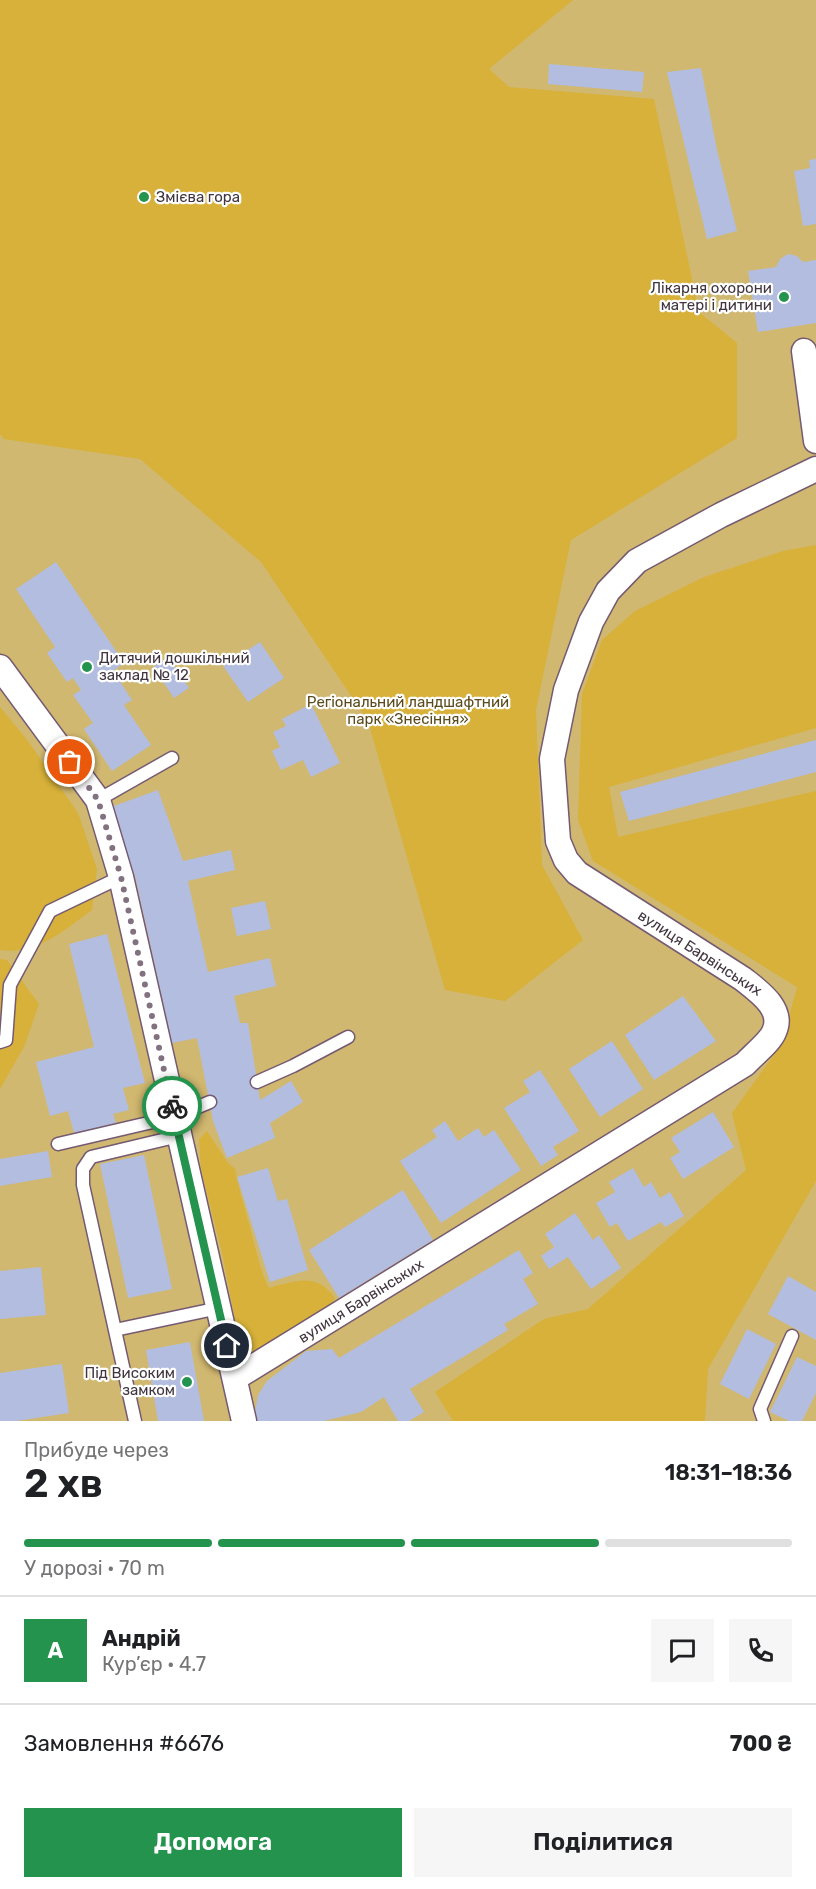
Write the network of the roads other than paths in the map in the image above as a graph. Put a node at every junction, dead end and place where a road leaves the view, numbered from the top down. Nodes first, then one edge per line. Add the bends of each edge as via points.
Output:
1 (804, 351) dead end
2 (816, 441) edge
3 (816, 469) edge
4 (0, 667) edge
5 (172, 758) dead end
6 (98, 800) junction
7 (121, 877) junction
8 (348, 1037) dead end
9 (0, 1042) edge
10 (257, 1082) dead end
11 (210, 1102) dead end
12 (177, 1126) junction
13 (58, 1144) dead end
14 (219, 1308) junction
15 (115, 1330) junction
16 (792, 1336) dead end
17 (235, 1378) junction
18 (135, 1421) edge
19 (244, 1421) edge
20 (764, 1421) edge

1 - 2 street
3 - 17 street, вулиця Барвінських via 721,514 637,561 608,591 591,622 566,690 552,759 558,841 566,860 577,873 767,998 777,1019 774,1033 745,1064
4 - 6 street
5 - 6 lane
6 - 7 street
7 - 9 lane via 50,911 10,985 6,1040
7 - 12 street
8 - 10 lane
11 - 12 lane
12 - 13 lane
12 - 14 street
12 - 15 lane via 91,1157 83,1169 83,1185
14 - 15 lane
14 - 17 street
15 - 18 lane
16 - 20 lane via 760,1409
17 - 19 street

